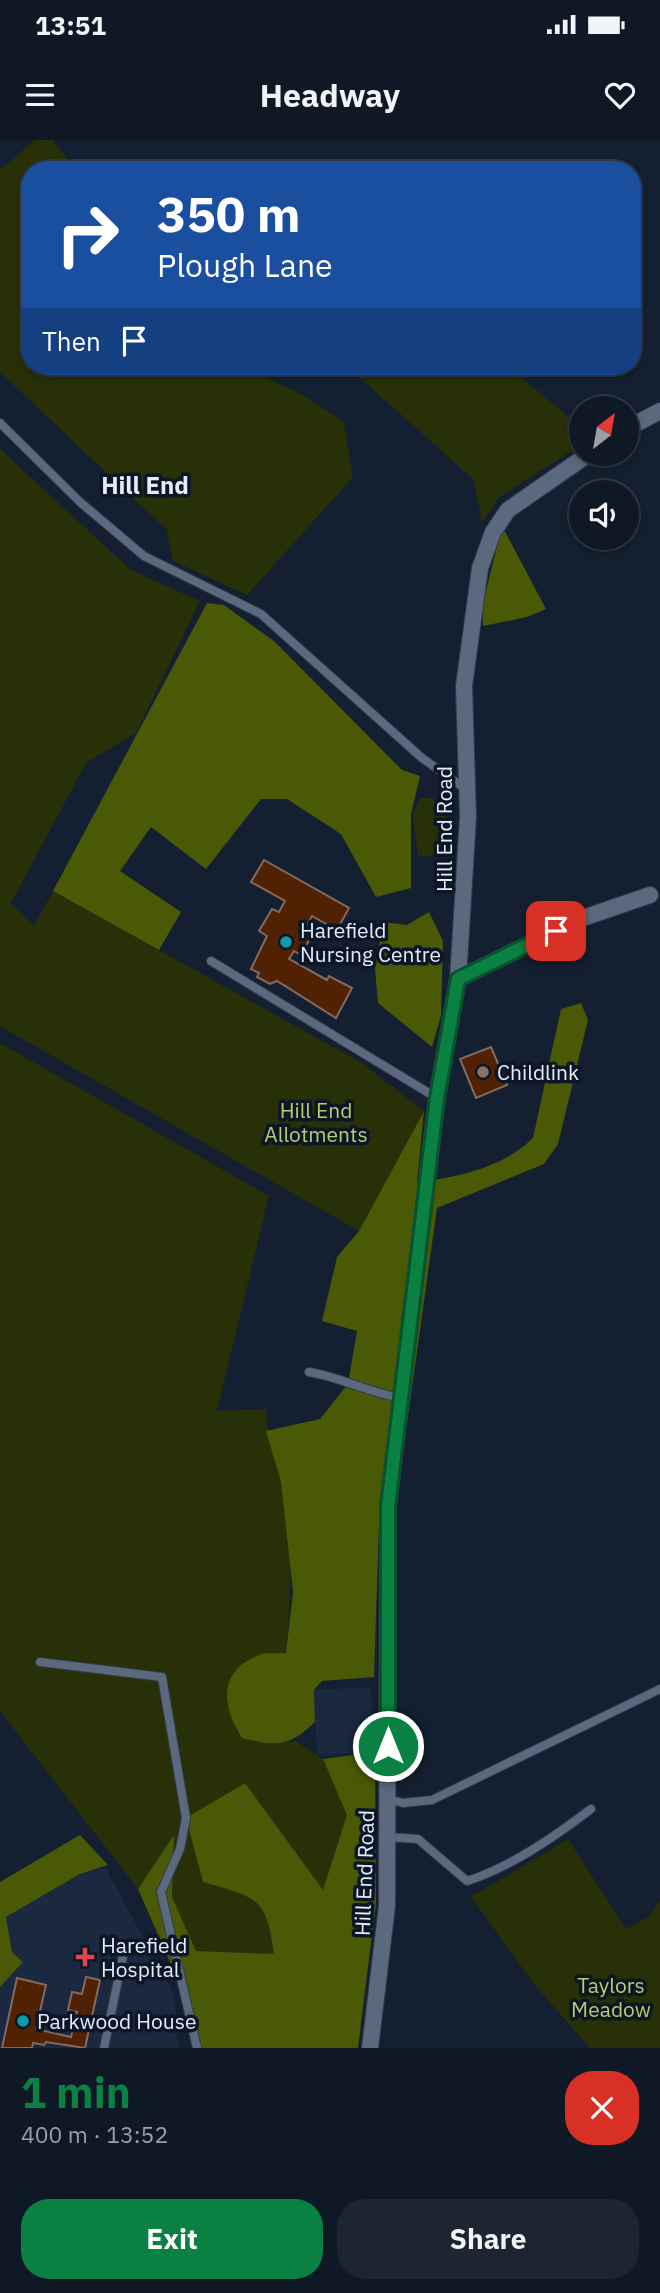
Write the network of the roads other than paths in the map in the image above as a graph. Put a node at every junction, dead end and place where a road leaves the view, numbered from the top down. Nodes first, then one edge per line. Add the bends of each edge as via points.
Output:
1 (660, 411) edge
2 (639, 422) edge
3 (0, 423) edge
4 (571, 466) edge
5 (467, 790) junction
6 (650, 895) dead end
7 (211, 961) dead end
8 (458, 979) junction
9 (437, 1098) junction
10 (309, 1372) dead end
11 (402, 1398) junction
12 (40, 1662) dead end
13 (660, 1689) edge
14 (388, 1799) junction
15 (591, 1809) dead end
16 (388, 1837) junction
17 (124, 1951) dead end
18 (104, 2048) edge
19 (197, 2048) edge
20 (370, 2048) edge

1 - 2 street
3 - 5 lane via 80,502 144,556 261,614 422,758
4 - 5 street, Hill End Road via 508,510 493,532 481,568 464,686
5 - 8 street, Hill End Road
6 - 8 street via 580,919
7 - 9 lane
8 - 9 street, Hill End Road
9 - 11 street, Hill End Road
10 - 11 lane
11 - 14 street, Hill End Road via 388,1506
12 - 19 lane via 162,1677 186,1818 180,1849 161,1892
13 - 14 lane via 432,1800 403,1803
14 - 16 street, Hill End Road
15 - 16 lane via 560,1832 467,1881 418,1839
16 - 20 street, Hill End Road via 387,1906
17 - 18 lane

